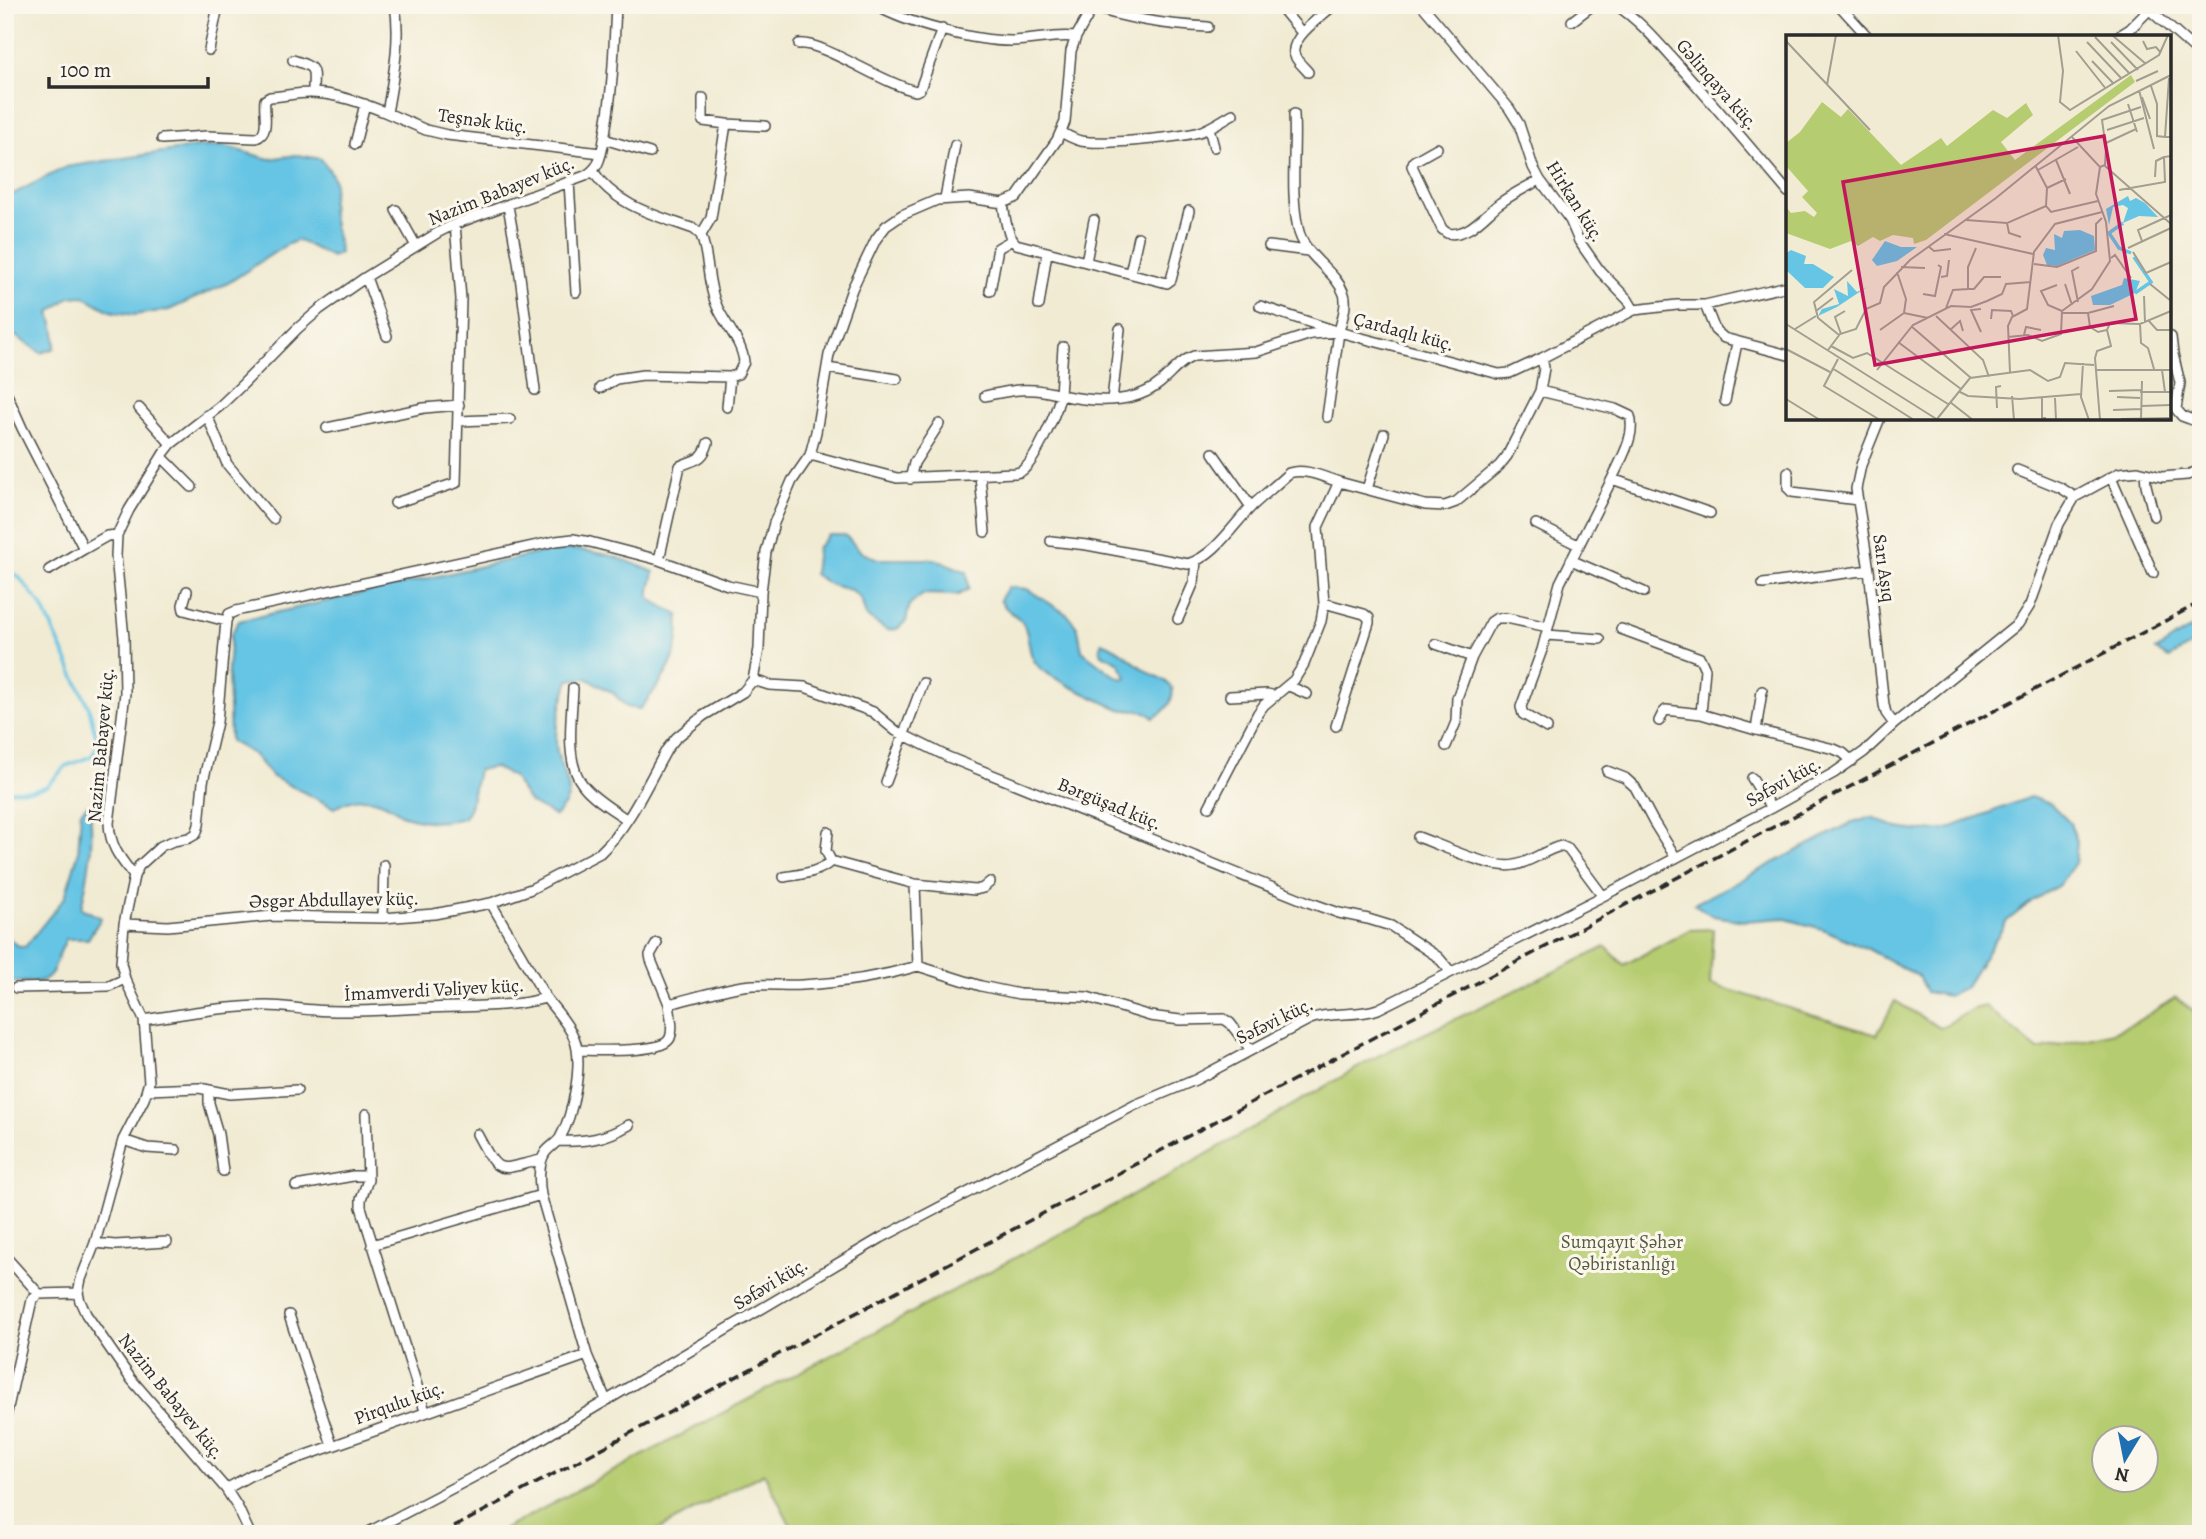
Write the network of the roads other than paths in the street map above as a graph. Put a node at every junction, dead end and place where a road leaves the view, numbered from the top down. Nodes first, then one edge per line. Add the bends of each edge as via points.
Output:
1 (217, 5) edge
2 (395, 5) edge
3 (616, 5) edge
4 (875, 5) edge
5 (1279, 5) edge
6 (1334, 5) edge
7 (1422, 5) edge
8 (1593, 5) edge
9 (1616, 5) edge
10 (1839, 5) edge
11 (1094, 6) edge
12 (2149, 7) edge
13 (1572, 22) dead end
14 (1208, 27) dead end
15 (942, 29) junction
16 (1302, 33) junction
17 (1866, 35) edge
18 (2120, 35) edge
19 (1076, 37) junction
20 (799, 44) dead end
21 (209, 50) dead end
22 (2201, 55) edge
23 (293, 60) dead end
24 (1308, 72) dead end
25 (313, 93) junction
26 (703, 98) dead end
27 (365, 104) junction
28 (387, 113) junction
29 (1233, 114) dead end
30 (1294, 114) dead end
31 (726, 124) junction
32 (765, 126) dead end
33 (1209, 128) junction
34 (1061, 132) junction
35 (162, 139) dead end
36 (604, 139) junction
37 (355, 144) dead end
38 (955, 145) dead end
39 (1214, 147) dead end
40 (1437, 148) dead end
41 (601, 153) junction
42 (650, 153) dead end
43 (593, 171) junction
44 (1540, 180) junction
45 (569, 182) junction
46 (1786, 190) edge
47 (945, 198) junction
48 (1003, 203) junction
49 (508, 206) junction
50 (396, 210) dead end
51 (1189, 211) dead end
52 (1094, 220) dead end
53 (455, 224) junction
54 (701, 235) junction
55 (1138, 237) dead end
56 (1012, 240) junction
57 (416, 246) junction
58 (1269, 246) dead end
59 (1308, 251) junction
60 (1047, 252) junction
61 (1086, 262) junction
62 (1130, 273) junction
63 (366, 277) junction
64 (1786, 286) edge
65 (576, 292) dead end
66 (990, 292) dead end
67 (1039, 304) dead end
68 (1705, 305) junction
69 (1260, 306) dead end
70 (1634, 310) junction
71 (1120, 329) dead end
72 (1339, 332) junction
73 (387, 337) dead end
74 (2171, 337) edge
75 (1737, 343) junction
76 (1063, 347) dead end
77 (1786, 355) edge
78 (1542, 358) junction
79 (827, 368) junction
80 (730, 377) junction
81 (897, 379) dead end
82 (600, 387) dead end
83 (5, 390) edge
84 (535, 390) dead end
85 (1540, 391) junction
86 (1060, 395) junction
87 (985, 397) dead end
88 (1112, 400) junction
89 (1725, 401) dead end
90 (458, 405) junction
91 (727, 407) dead end
92 (139, 408) dead end
93 (207, 415) junction
94 (1327, 417) dead end
95 (510, 419) dead end
96 (1879, 420) edge
97 (458, 421) junction
98 (2201, 423) edge
99 (939, 424) dead end
100 (327, 428) dead end
101 (1384, 434) dead end
102 (708, 443) dead end
103 (172, 444) junction
104 (1213, 453) dead end
105 (810, 455) junction
106 (162, 457) junction
107 (2017, 470) dead end
108 (2201, 470) edge
109 (1788, 472) dead end
110 (2145, 473) junction
111 (980, 475) junction
112 (2111, 477) junction
113 (910, 479) junction
114 (1612, 479) junction
115 (1339, 482) junction
116 (192, 487) dead end
117 (1367, 489) junction
118 (2075, 497) junction
119 (1858, 500) junction
120 (395, 503) dead end
121 (1251, 507) junction
122 (1710, 513) dead end
123 (2154, 516) dead end
124 (273, 519) dead end
125 (1536, 524) dead end
126 (985, 532) dead end
127 (117, 535) junction
128 (1051, 541) dead end
129 (1578, 545) junction
130 (84, 549) junction
131 (659, 560) junction
132 (1571, 560) junction
133 (1196, 561) junction
134 (49, 570) dead end
135 (1869, 570) junction
136 (2153, 573) dead end
137 (1763, 584) dead end
138 (187, 591) dead end
139 (761, 592) junction
140 (1644, 592) dead end
141 (1324, 603) junction
142 (1178, 619) dead end
143 (226, 621) junction
144 (1621, 629) dead end
145 (1547, 631) junction
146 (1600, 639) dead end
147 (1436, 644) dead end
148 (1472, 657) junction
149 (752, 680) junction
150 (923, 683) dead end
151 (1289, 686) junction
152 (573, 688) dead end
153 (1762, 691) dead end
154 (1307, 694) dead end
155 (1230, 696) dead end
156 (1276, 696) junction
157 (1701, 714) junction
158 (1659, 721) dead end
159 (1894, 724) junction
160 (1336, 726) dead end
161 (1547, 728) dead end
162 (1756, 730) junction
163 (904, 736) junction
164 (1447, 746) dead end
165 (1853, 761) junction
166 (1607, 771) dead end
167 (1752, 778) dead end
168 (887, 782) dead end
169 (1209, 807) dead end
170 (1771, 808) junction
171 (626, 819) junction
172 (828, 832) dead end
173 (1418, 837) dead end
174 (1676, 858) junction
175 (831, 861) junction
176 (384, 865) dead end
177 (134, 876) junction
178 (784, 877) dead end
179 (990, 882) dead end
180 (915, 884) junction
181 (1603, 897) junction
182 (491, 903) junction
183 (383, 918) junction
184 (124, 924) junction
185 (657, 943) dead end
186 (918, 966) junction
187 (1450, 971) junction
188 (125, 979) junction
189 (16, 988) dead end
190 (546, 998) junction
191 (669, 1004) junction
192 (144, 1020) junction
193 (578, 1050) junction
194 (1251, 1050) junction
195 (147, 1090) junction
196 (297, 1090) dead end
197 (208, 1091) junction
198 (366, 1114) dead end
199 (629, 1125) dead end
200 (477, 1134) dead end
201 (123, 1140) junction
202 (558, 1141) junction
203 (176, 1150) dead end
204 (541, 1160) junction
205 (223, 1171) dead end
206 (368, 1176) junction
207 (296, 1186) dead end
208 (541, 1195) junction
209 (167, 1242) dead end
210 (95, 1243) junction
211 (372, 1245) junction
212 (5, 1256) edge
213 (78, 1293) junction
214 (39, 1294) junction
215 (289, 1315) dead end
216 (587, 1355) junction
217 (606, 1400) junction
218 (425, 1411) junction
219 (5, 1421) edge
220 (332, 1445) junction
221 (226, 1489) junction
222 (250, 1534) edge
223 (365, 1534) edge

1 - 21 street
2 - 28 street via 395,59
3 - 36 street, Nazim Babayev küç.
4 - 15 street
5 - 16 street
6 - 16 street
7 - 44 street, Hirkan küç. via 1509,108
8 - 13 street
9 - 46 street, Gəlinqaya küç. via 1645,29
10 - 17 street
11 - 14 street via 1122,17
11 - 19 street
12 - 18 street
12 - 22 street
15 - 19 street via 1000,40
15 - 20 street via 916,91 814,45
16 - 24 street via 1294,51
19 - 34 street
23 - 25 street via 313,69
25 - 27 street, Teşnək küç.
25 - 35 street, Teşnək küç. via 265,100 265,132 257,138
26 - 31 street via 703,121
27 - 28 street, Teşnək küç.
27 - 37 street
28 - 41 street, Teşnək küç. via 447,135
29 - 33 street
30 - 59 street via 1294,201 1298,230
31 - 32 street
31 - 54 street via 711,218
33 - 34 street via 1117,141 1080,141
33 - 39 street
34 - 48 street via 1024,190
36 - 41 street, Nazim Babayev küç.
36 - 42 street
38 - 47 street
40 - 44 street via 1412,166 1442,229 1453,235
41 - 43 street, Nazim Babayev küç.
43 - 45 street, Nazim Babayev küç.
43 - 54 street via 607,189 631,205
44 - 70 street, Hirkan küç. via 1600,271
45 - 49 street, Nazim Babayev küç.
45 - 65 street
47 - 48 street
47 - 79 street via 902,215 876,239 852,289
48 - 56 street
49 - 53 street, Nazim Babayev küç.
49 - 84 street
50 - 57 street
51 - 62 street via 1171,280
52 - 61 street
53 - 57 street, Nazim Babayev küç.
53 - 90 street via 461,299
54 - 80 street via 716,305 743,355 742,369
55 - 62 street
56 - 60 street
56 - 66 street via 998,248
57 - 63 street, Nazim Babayev küç.
58 - 59 street
59 - 72 street via 1344,294
60 - 61 street
60 - 67 street
61 - 62 street
63 - 73 street
63 - 93 street, Nazim Babayev küç. via 304,323
64 - 68 street, Çardaqlı küç.
68 - 70 street, Çardaqlı küç.
68 - 75 street via 1715,330
69 - 72 street
70 - 78 street, Çardaqlı küç.
71 - 88 street
72 - 78 street, Çardaqlı küç. via 1499,374
72 - 88 street, Çardaqlı küç. via 1311,334 1256,352 1194,356 1148,392
72 - 94 street
74 - 98 street via 2180,383 2176,408 2182,416
75 - 77 street
75 - 89 street
76 - 86 street
78 - 85 street
79 - 81 street
79 - 105 street
80 - 82 street via 634,376
80 - 91 street
83 - 130 street
85 - 114 street via 1630,416 1630,433
85 - 117 street via 1499,466 1456,502 1425,505
86 - 87 street, Çardaqlı küç. via 1017,389
86 - 88 street, Çardaqlı küç.
86 - 111 street via 1023,471
90 - 97 street
90 - 100 street
92 - 103 street
93 - 103 street, Nazim Babayev küç.
93 - 124 street via 226,464
95 - 97 street
96 - 119 street, Sarı Aşıq via 1861,465
97 - 120 street via 456,483
99 - 113 street via 914,463
101 - 117 street
102 - 131 street via 702,456 680,466
103 - 106 street, Nazim Babayev küç.
104 - 121 street
105 - 113 street
105 - 139 street via 792,481 774,523
106 - 116 street
106 - 127 street, Nazim Babayev küç.
107 - 118 street
108 - 110 street via 2162,477
109 - 119 street via 1792,492
110 - 112 street via 2129,471
110 - 123 street
111 - 113 street
111 - 126 street
112 - 118 street
112 - 136 street
114 - 122 street
114 - 129 street
115 - 117 street
115 - 121 street via 1296,471
115 - 141 street via 1318,527
118 - 159 street, Səfəvi küç. via 2059,524 2030,606 2018,624
119 - 135 street, Sarı Aşıq
121 - 133 street
125 - 129 street
127 - 130 street
127 - 177 street, Nazim Babayev küç. via 125,693 109,823 110,839
128 - 133 street via 1174,563
129 - 132 street
130 - 134 street
131 - 139 street
131 - 143 street via 590,542 556,541 236,611
132 - 140 street
132 - 145 street
133 - 142 street via 1197,573
135 - 137 street
135 - 159 street, Sarı Aşıq via 1884,705
138 - 143 street via 184,610
139 - 149 street via 759,649
141 - 151 street via 1304,664
141 - 160 street via 1364,614 1369,623
143 - 177 street via 217,722 196,834 162,845
144 - 157 street via 1700,658 1705,669
145 - 146 street
145 - 148 street via 1497,618
145 - 161 street via 1521,707 1523,714
147 - 148 street
148 - 164 street
149 - 163 street, Bərgüşad küç. via 805,687 873,712
149 - 171 street, Əsgər Abdullayev küç. via 743,692 676,738
150 - 163 street
151 - 154 street
151 - 156 street
152 - 171 street via 573,765 586,788
153 - 162 street
155 - 156 street
156 - 169 street via 1258,713
157 - 158 street via 1666,710
157 - 162 street
159 - 165 street, Səfəvi küç.
162 - 165 street via 1834,748
163 - 168 street
163 - 187 street, Bərgüşad küç. via 1308,902 1391,926 1438,957
165 - 170 street, Səfəvi küç.
166 - 174 street via 1635,787
167 - 170 street
170 - 174 street, Səfəvi küç.
171 - 182 street, Əsgər Abdullayev küç. via 600,853
172 - 175 street via 826,851
173 - 181 street via 1506,866 1561,846
174 - 181 street, Səfəvi küç.
175 - 178 street via 825,867
175 - 180 street
176 - 183 street
177 - 184 street
179 - 180 street via 975,890
180 - 186 street
181 - 187 street, Səfəvi küç.
182 - 183 street, Əsgər Abdullayev küç.
182 - 190 street
183 - 184 street, Əsgər Abdullayev küç. via 272,916 168,926
184 - 188 street via 121,963
185 - 191 street via 650,955
186 - 191 street via 841,983 743,986
186 - 194 street via 1019,995 1087,997 1180,1020 1224,1019
187 - 194 street, Səfəvi küç. via 1378,1009 1321,1015
188 - 189 street via 109,986
188 - 192 street
190 - 192 street, İmamverdi Vəliyev küç. via 383,1010 255,1006
190 - 193 street, İmamverdi Vəliyev küç. via 569,1027
191 - 193 street via 671,1035 660,1046
192 - 195 street via 150,1074
193 - 202 street via 572,1105
194 - 217 street, Səfəvi küç. via 1135,1105 881,1238
195 - 197 street
195 - 201 street
196 - 197 street
197 - 205 street
198 - 206 street
199 - 202 street via 597,1140
200 - 204 street via 498,1167
201 - 203 street
201 - 210 street
202 - 204 street
204 - 208 street
206 - 207 street
206 - 211 street via 361,1208
208 - 211 street
208 - 216 street
209 - 210 street
210 - 213 street
211 - 218 street
212 - 214 street
213 - 214 street
213 - 221 street, Nazim Babayev küç. via 86,1314 131,1379
214 - 219 street via 32,1300
215 - 220 street
216 - 217 street
216 - 218 street, Pirqulu küç.
217 - 223 street, Səfəvi küç. via 506,1460
218 - 220 street, Pirqulu küç.
220 - 221 street, Pirqulu küç.
221 - 222 street, Nazim Babayev küç.

